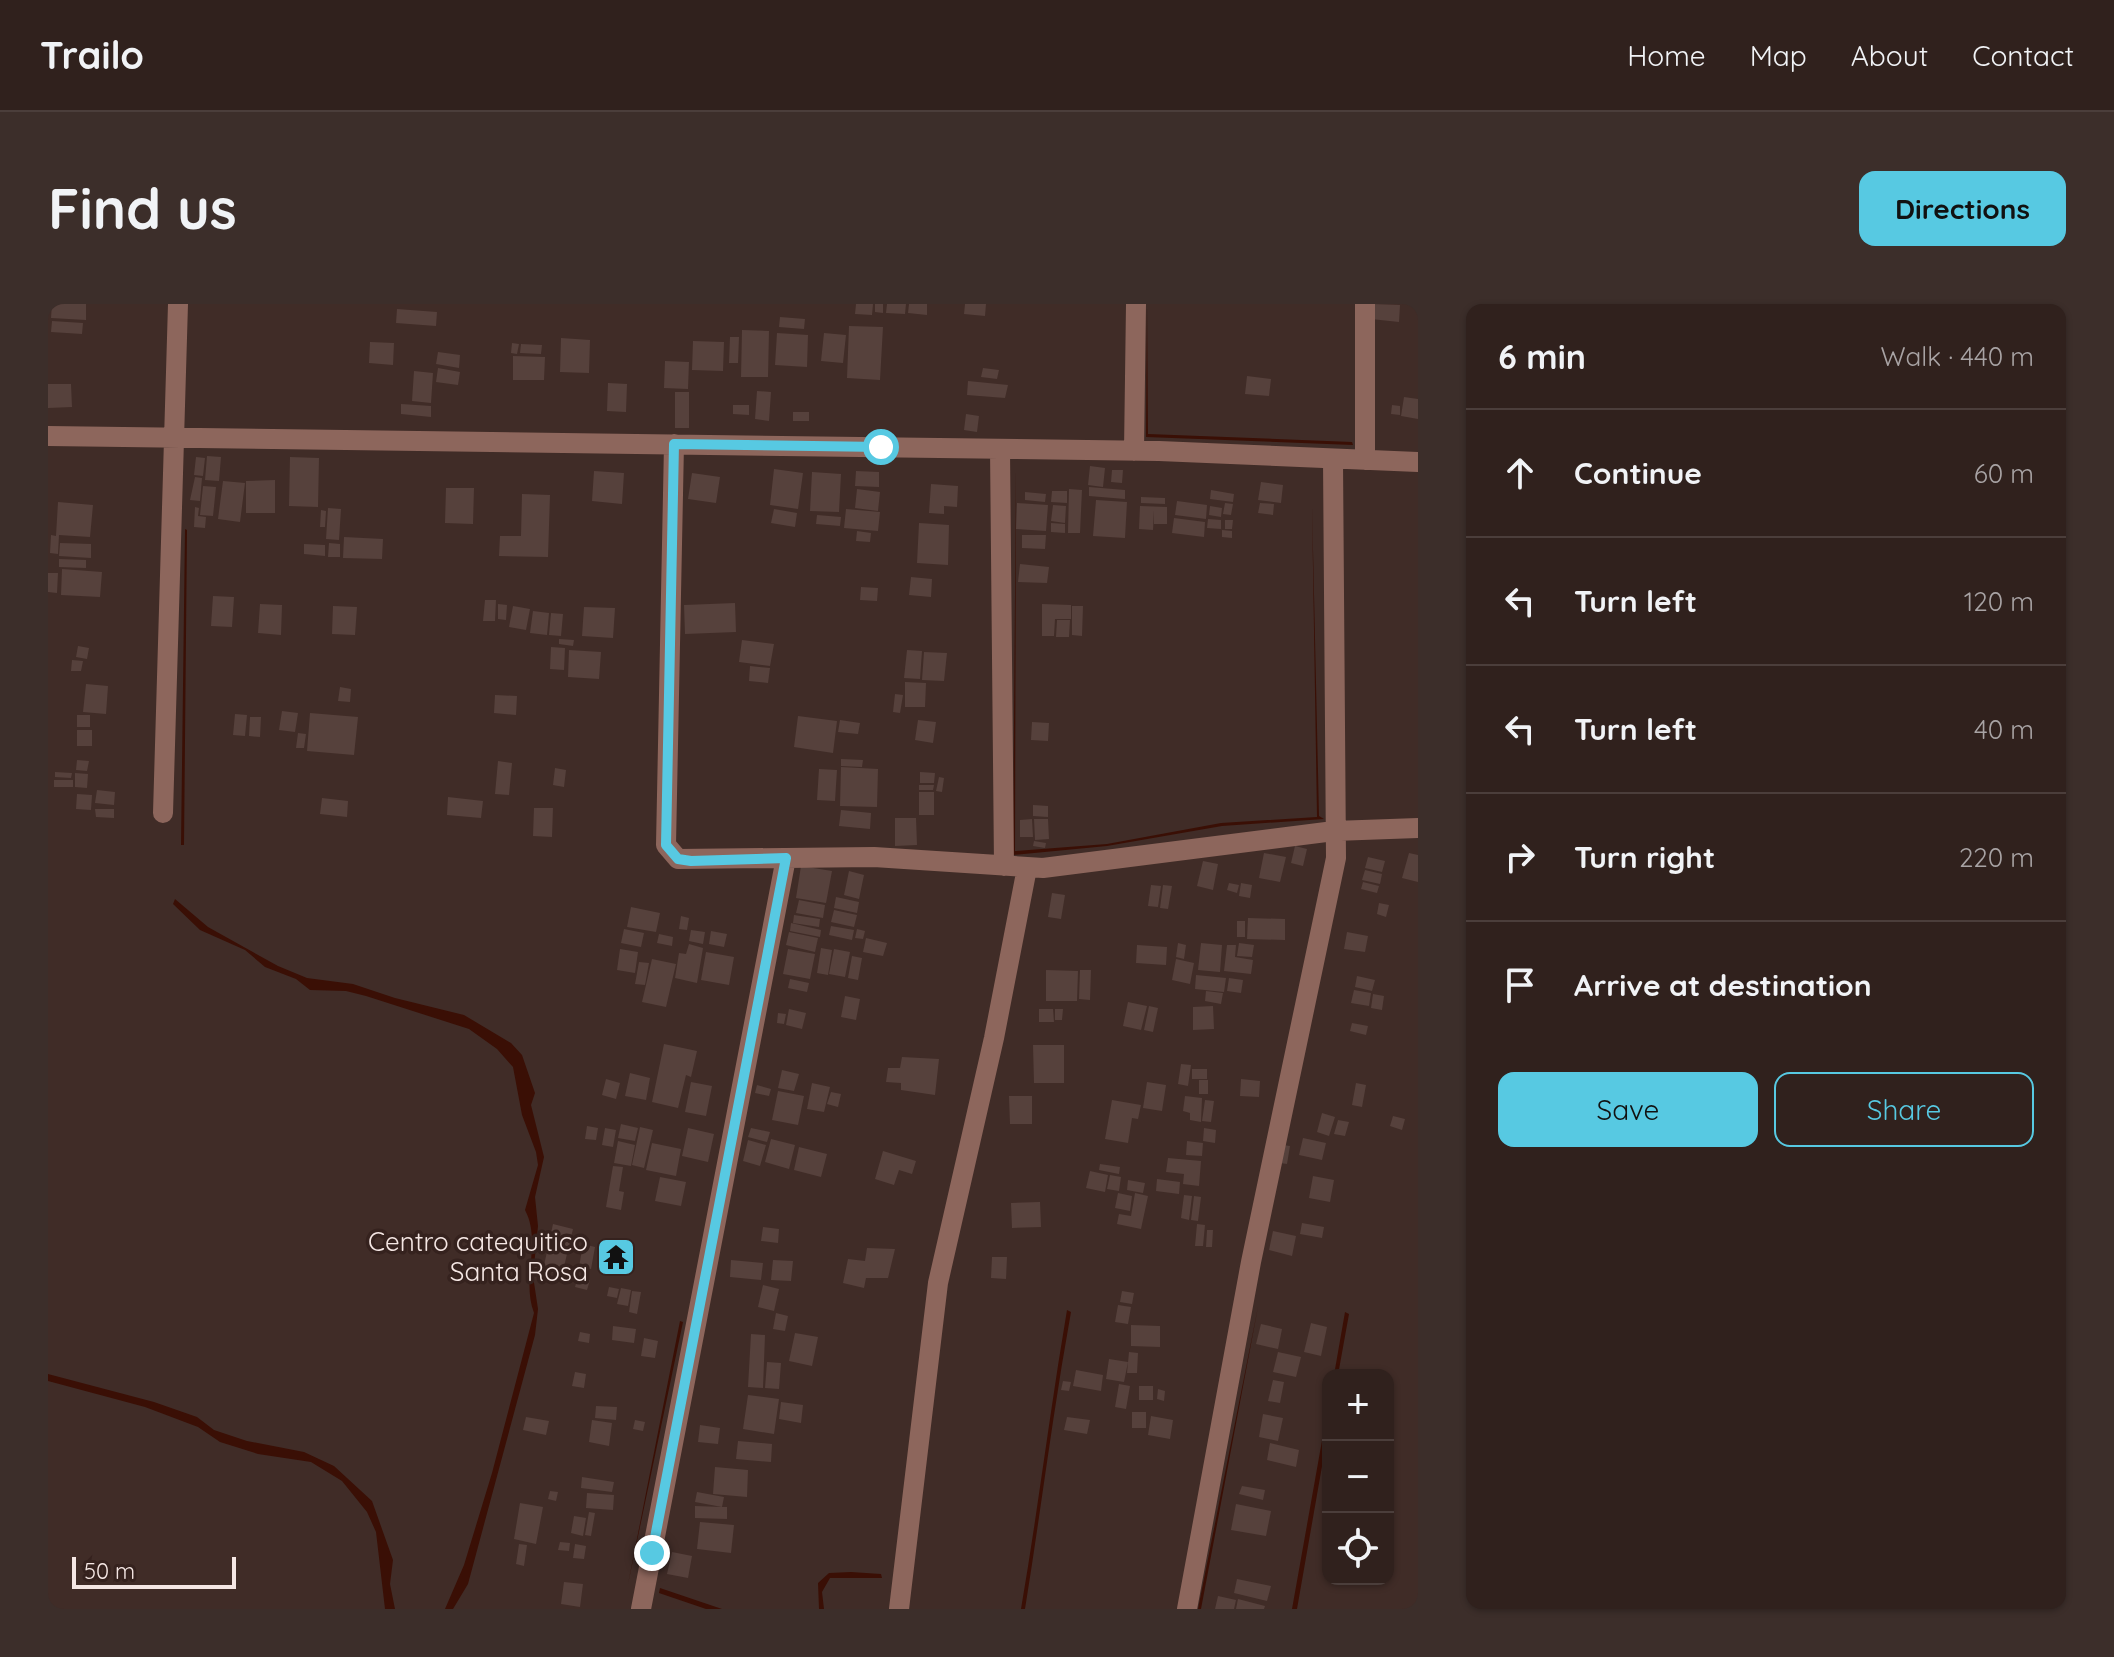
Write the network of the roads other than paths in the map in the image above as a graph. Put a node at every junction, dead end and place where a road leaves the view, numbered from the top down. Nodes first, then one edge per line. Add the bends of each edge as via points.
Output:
1 (178, 304) edge
2 (1136, 304) edge
3 (1365, 304) edge
4 (48, 436) edge
5 (176, 438) junction
6 (674, 444) junction
7 (1000, 449) junction
8 (1134, 451) junction
9 (1333, 460) junction
10 (1365, 460) junction
11 (1418, 462) edge
12 (163, 813) dead end
13 (1418, 828) edge
14 (1334, 831) junction
15 (786, 858) junction
16 (1004, 866) junction
17 (1027, 868) junction
18 (641, 1609) edge
19 (899, 1609) edge
20 (1187, 1609) edge

1 - 5 street
2 - 8 street
3 - 10 street
4 - 5 street
5 - 6 street
5 - 12 street
6 - 7 street
6 - 15 street via 666,845 678,859 691,861
7 - 8 street
7 - 16 street
8 - 9 street
9 - 10 street
9 - 14 street
10 - 11 street
13 - 14 street
14 - 17 street
14 - 20 street via 1336,858 1251,1262
15 - 16 street via 874,857
15 - 18 street
16 - 17 street
17 - 19 street via 938,1283

